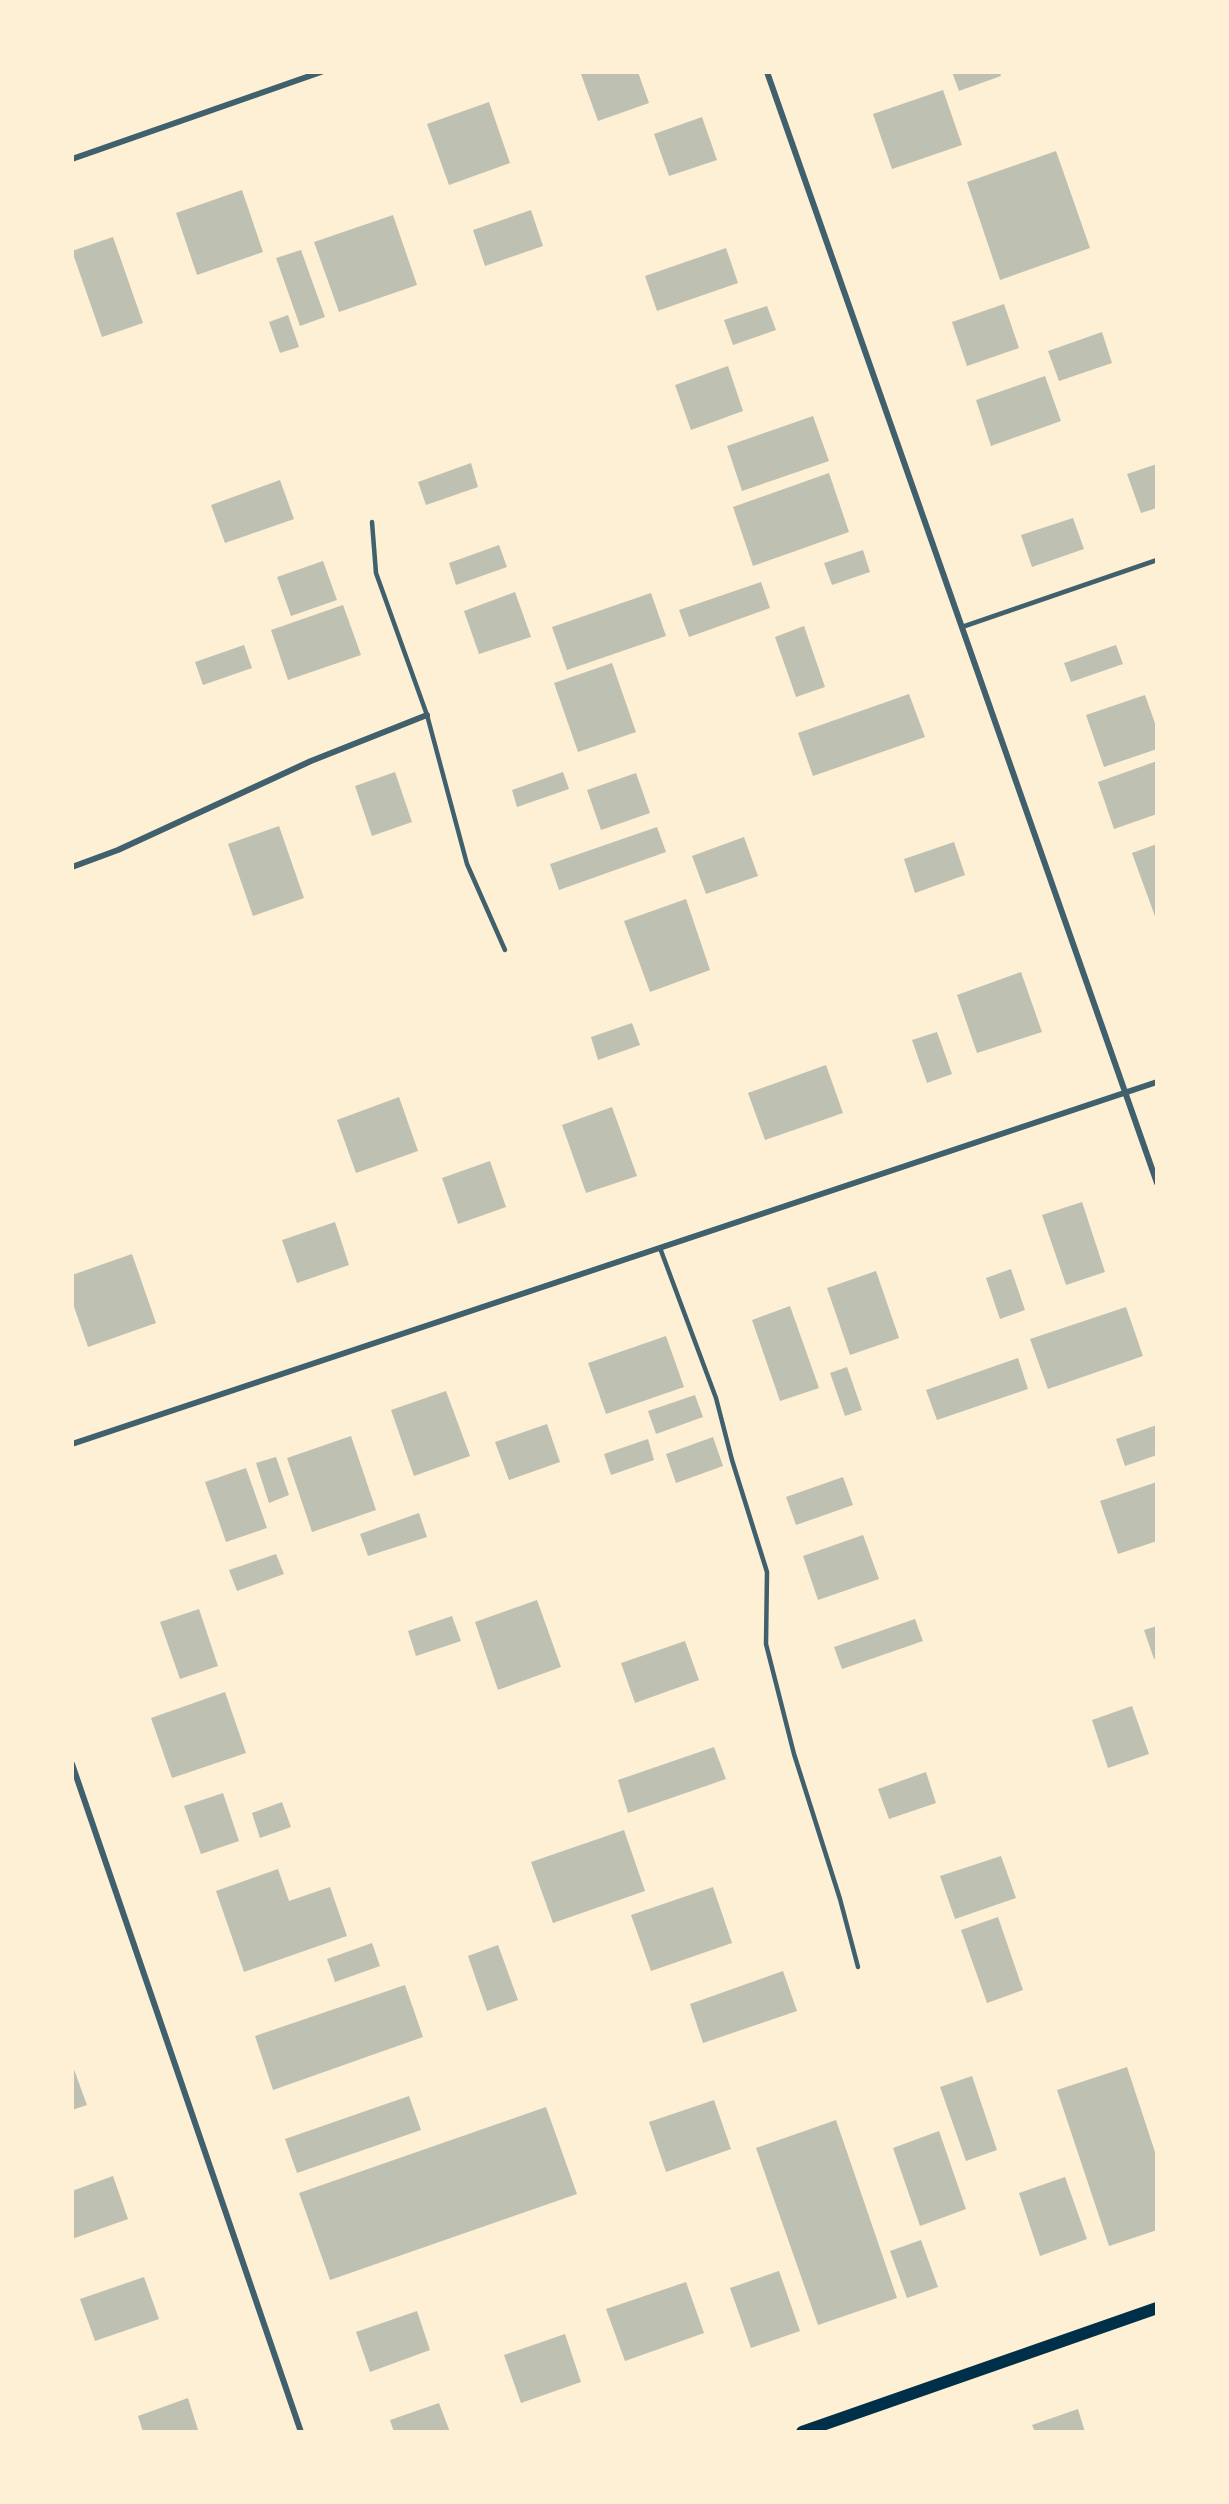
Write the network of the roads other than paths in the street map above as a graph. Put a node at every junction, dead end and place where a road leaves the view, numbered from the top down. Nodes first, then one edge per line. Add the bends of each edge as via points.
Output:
1 (321, 72) edge
2 (766, 72) edge
3 (72, 159) edge
4 (372, 522) dead end
5 (1157, 560) edge
6 (962, 627) junction
7 (427, 715) junction
8 (72, 867) edge
9 (505, 950) dead end
10 (1157, 1082) edge
11 (1126, 1093) junction
12 (1157, 1183) edge
13 (660, 1248) junction
14 (72, 1444) edge
15 (72, 1764) edge
16 (858, 1967) dead end
17 (1157, 2308) edge
18 (301, 2432) edge
19 (802, 2432) edge

1 - 3 street
2 - 6 street
4 - 7 lane via 376,573
5 - 6 lane
6 - 11 street
7 - 8 street via 311,760 118,850
7 - 9 lane via 467,864
10 - 11 street
11 - 12 street
11 - 13 street
13 - 14 street
13 - 16 lane via 716,1398 767,1572 766,1644 794,1754
15 - 18 street
17 - 19 main road

